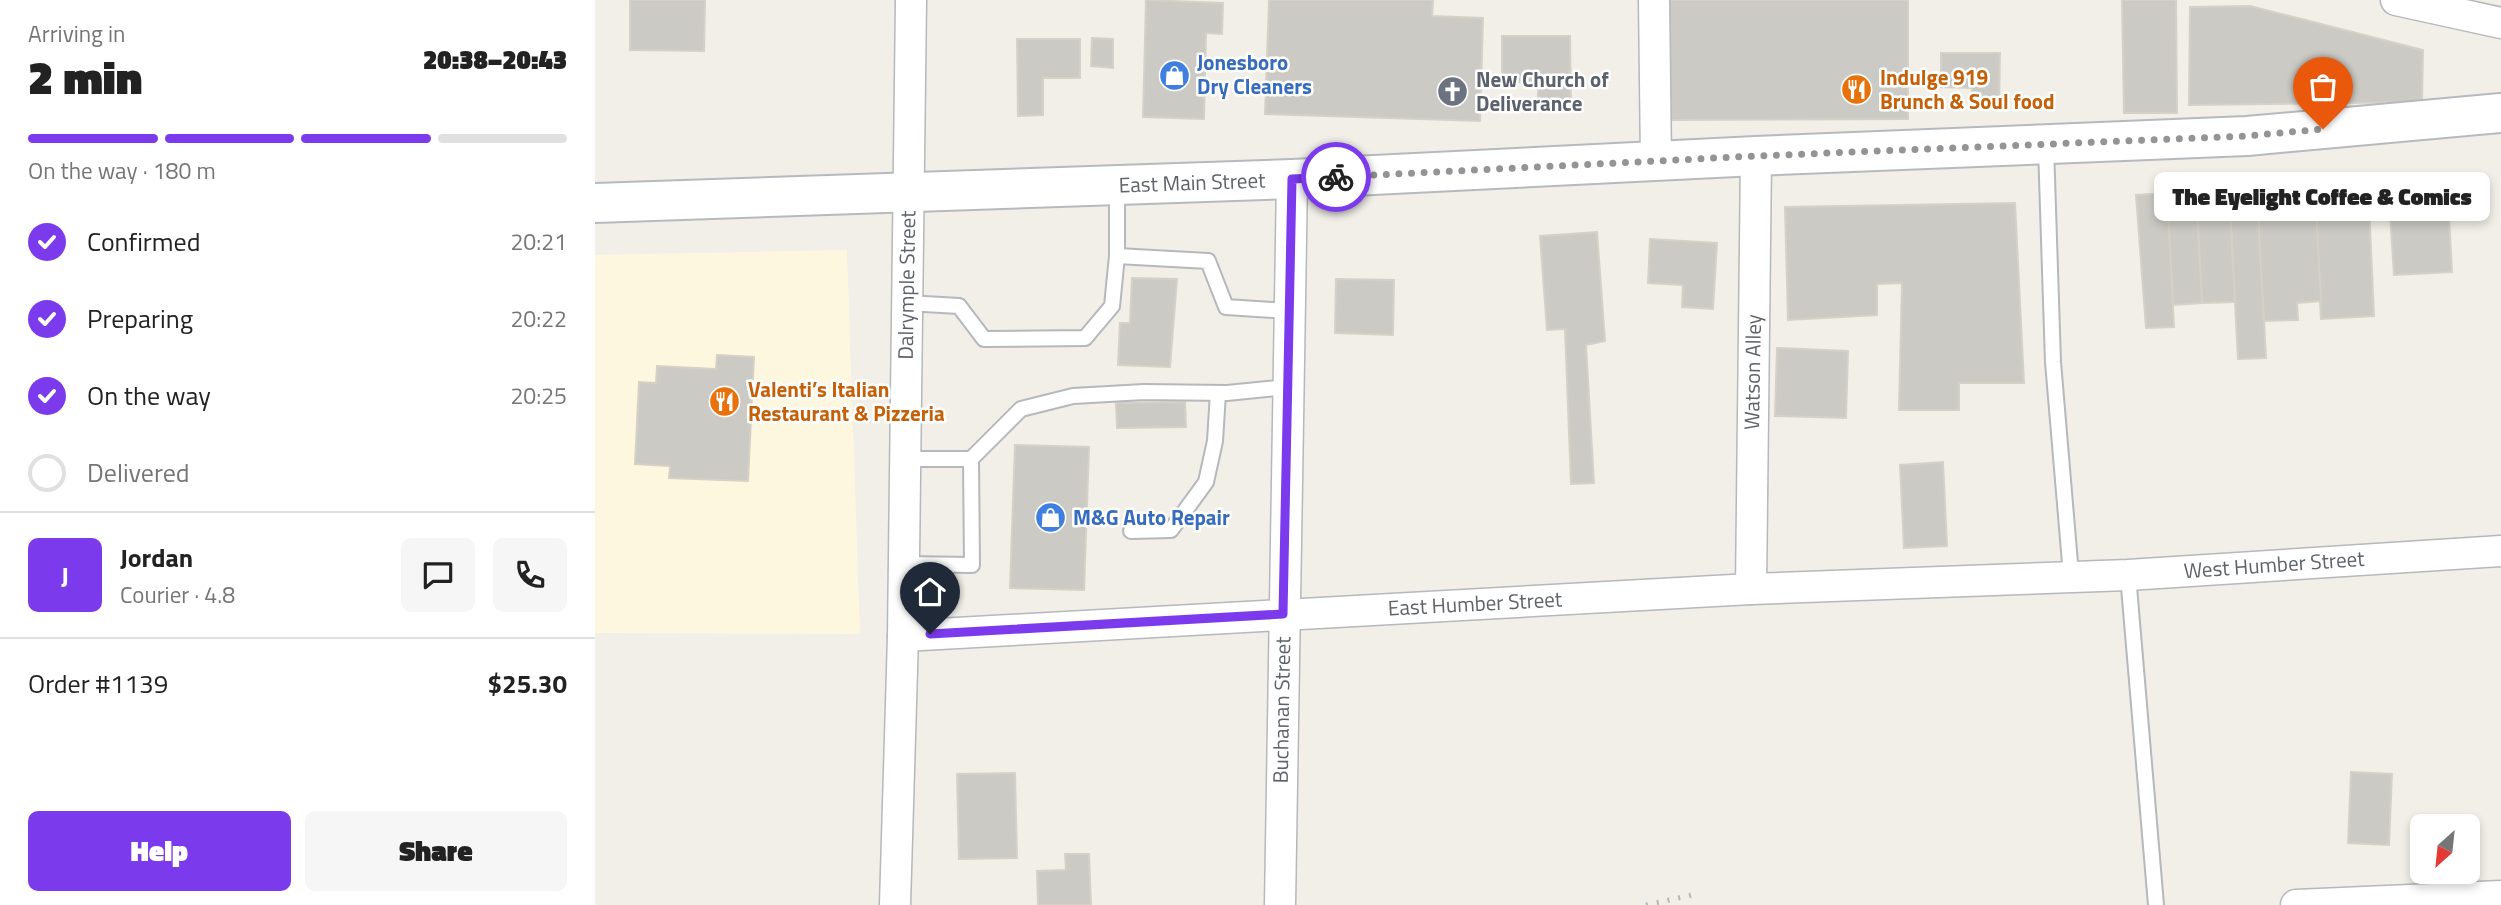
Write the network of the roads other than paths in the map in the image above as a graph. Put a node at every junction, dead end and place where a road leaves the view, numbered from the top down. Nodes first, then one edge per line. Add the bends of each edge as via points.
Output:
1 (911, 0) edge
2 (1654, 0) edge
3 (2396, 0) edge
4 (2501, 23) edge
5 (2501, 113) edge
6 (2043, 144) junction
7 (1756, 156) junction
8 (1656, 162) junction
9 (1292, 179) junction
10 (1117, 186) junction
11 (909, 193) junction
12 (595, 203) edge
13 (1117, 256) junction
14 (907, 303) junction
15 (1289, 311) junction
16 (1288, 387) junction
17 (1218, 393) junction
18 (905, 459) junction
19 (971, 459) junction
20 (1132, 531) dead end
21 (2501, 551) edge
22 (903, 564) junction
23 (2128, 575) junction
24 (2059, 576) junction
25 (1751, 589) junction
26 (1283, 614) junction
27 (902, 636) junction
28 (2501, 896) edge
29 (895, 905) edge
30 (1280, 905) edge
31 (2156, 905) edge
32 (2296, 905) edge

1 - 11 street, Dalrymple Street
2 - 8 street
3 - 4 street
5 - 6 main road, East Main Street via 2247,136
6 - 7 main road, East Main Street
6 - 24 lane
7 - 8 main road, East Main Street
7 - 25 street, Watson Alley
8 - 9 main road, East Main Street
9 - 10 main road, East Main Street
9 - 15 street, Buchanan Street
10 - 11 main road, East Main Street
10 - 13 lane
11 - 12 main road, East Main Street
11 - 14 street, Dalrymple Street
13 - 14 lane via 1112,306 1085,338 985,339 959,306
13 - 15 lane via 1208,261 1226,307
14 - 18 street, Dalrymple Street
15 - 16 street, Buchanan Street
16 - 17 lane
16 - 26 street, Buchanan Street
17 - 19 lane via 1073,396 1021,409
17 - 20 lane via 1206,482 1171,530
18 - 19 lane
18 - 22 street, Dalrymple Street
19 - 22 lane via 972,565
21 - 23 street, West Humber Street
22 - 27 street, Dalrymple Street
23 - 24 street, West Humber Street
23 - 31 lane
24 - 25 street, East Humber Street
25 - 26 street, East Humber Street
26 - 27 street, East Humber Street
26 - 30 street, Buchanan Street
27 - 29 street, Dalrymple Street
28 - 32 street

